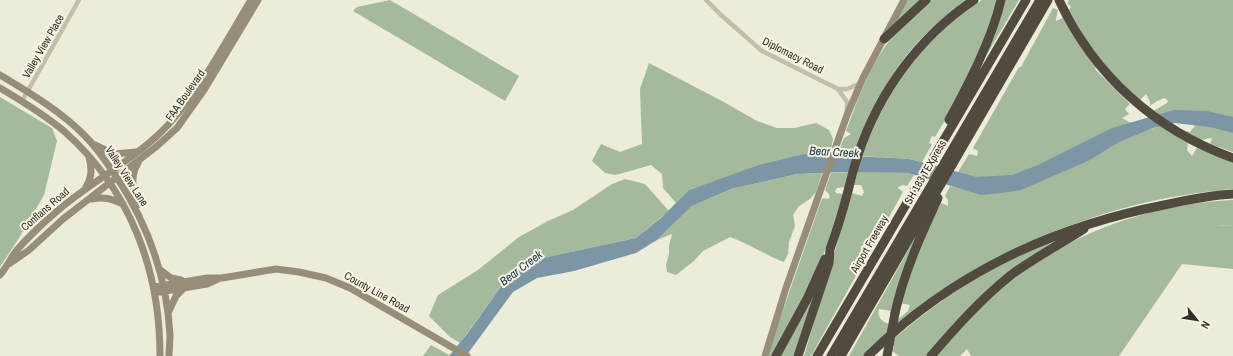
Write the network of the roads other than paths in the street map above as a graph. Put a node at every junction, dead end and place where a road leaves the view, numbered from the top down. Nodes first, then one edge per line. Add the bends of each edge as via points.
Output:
1 (79, 0) edge
2 (251, 0) edge
3 (258, 0) edge
4 (706, 0) edge
5 (904, 0) edge
6 (926, 0) edge
7 (974, 0) edge
8 (1001, 0) edge
9 (1026, 0) edge
10 (1034, 0) edge
11 (1040, 0) edge
12 (1048, 0) edge
13 (1059, 0) edge
14 (884, 39) junction
15 (227, 45) junction
16 (0, 75) edge
17 (861, 83) junction
18 (0, 88) edge
19 (838, 89) junction
20 (27, 92) junction
21 (22, 101) junction
22 (848, 115) junction
23 (93, 144) junction
24 (949, 145) junction
25 (137, 152) junction
26 (88, 155) junction
27 (1233, 158) edge
28 (139, 161) junction
29 (115, 175) junction
30 (105, 176) junction
31 (110, 183) junction
32 (85, 190) junction
33 (924, 194) junction
34 (1233, 194) edge
35 (89, 199) junction
36 (123, 204) junction
37 (139, 215) junction
38 (1093, 223) junction
39 (830, 249) junction
40 (8, 266) junction
41 (159, 269) junction
42 (0, 275) edge
43 (185, 284) junction
44 (164, 288) junction
45 (154, 290) junction
46 (167, 315) junction
47 (160, 356) edge
48 (169, 356) edge
49 (467, 356) edge
50 (765, 356) edge
51 (776, 356) edge
52 (798, 356) edge
53 (817, 356) edge
54 (826, 356) edge
55 (831, 356) edge
56 (841, 356) edge
57 (868, 356) edge
58 (887, 356) edge
59 (931, 356) edge

1 - 20 street, Valley View Place
2 - 15 main road, FAA Boulevard
3 - 15 main road, FAA Boulevard
4 - 19 street, Diplomacy Road via 762,51
5 - 14 main road
6 - 14 highway
7 - 39 highway via 939,27 908,61 883,97 863,139
8 - 24 highway
9 - 24 highway, Airport Freeway
10 - 24 highway, SH 183 TEXpress
11 - 24 highway, SH 183 TEXpress
12 - 24 highway, Airport Freeway
13 - 27 highway via 1075,31 1096,61 1123,92 1172,129
14 - 17 main road
15 - 25 main road, FAA Boulevard via 177,114 159,135
15 - 28 main road, FAA Boulevard via 204,90 176,128
16 - 20 main road, Valley View Lane
17 - 19 street via 847,89
17 - 22 main road
18 - 21 main road, Valley View Lane
19 - 22 street via 847,102
20 - 21 street, Valley View Place
20 - 23 main road, Valley View Lane via 68,121
21 - 26 main road, Valley View Lane via 55,123
22 - 50 main road
23 - 25 main road via 114,154
23 - 29 main road, Valley View Lane
24 - 33 highway
24 - 33 highway, SH 183 TEXpress
24 - 33 highway, Airport Freeway via 945,176
25 - 29 main road, FAA Boulevard
26 - 30 main road, Valley View Lane
26 - 32 main road via 92,172
28 - 29 main road, FAA Boulevard
28 - 37 main road via 132,182
29 - 30 main road, FAA Boulevard
29 - 31 main road, FAA Boulevard
29 - 37 main road, Valley View Lane
30 - 31 main road, Valley View Lane
30 - 32 main road, Conflans Road
31 - 35 main road, Conflans Road
31 - 36 main road, Valley View Lane
32 - 40 main road, Conflans Road via 32,233 16,251
33 - 53 highway, Airport Freeway via 899,217
33 - 54 highway, SH 183 TEXpress
33 - 55 highway, SH 183 TEXpress
33 - 56 highway, Airport Freeway
33 - 58 highway, bridge
34 - 38 highway via 1138,210
35 - 36 main road via 110,198
35 - 40 main road, Conflans Road
36 - 45 main road, Valley View Lane via 141,241
37 - 41 main road, Valley View Lane
38 - 57 highway via 1032,244 981,271 918,313
38 - 59 highway via 1033,260 995,288 964,317
39 - 51 highway
39 - 52 highway via 826,270
40 - 42 main road, Conflans Road
41 - 43 main road
41 - 44 main road, Valley View Lane
43 - 44 main road, County Line Road
43 - 46 main road
43 - 49 main road, County Line Road via 207,278 276,270 326,278 350,288
44 - 45 main road, County Line Road
44 - 46 main road, Valley View Lane
45 - 47 main road, Valley View Lane via 159,316
46 - 48 main road, Valley View Lane via 170,335

